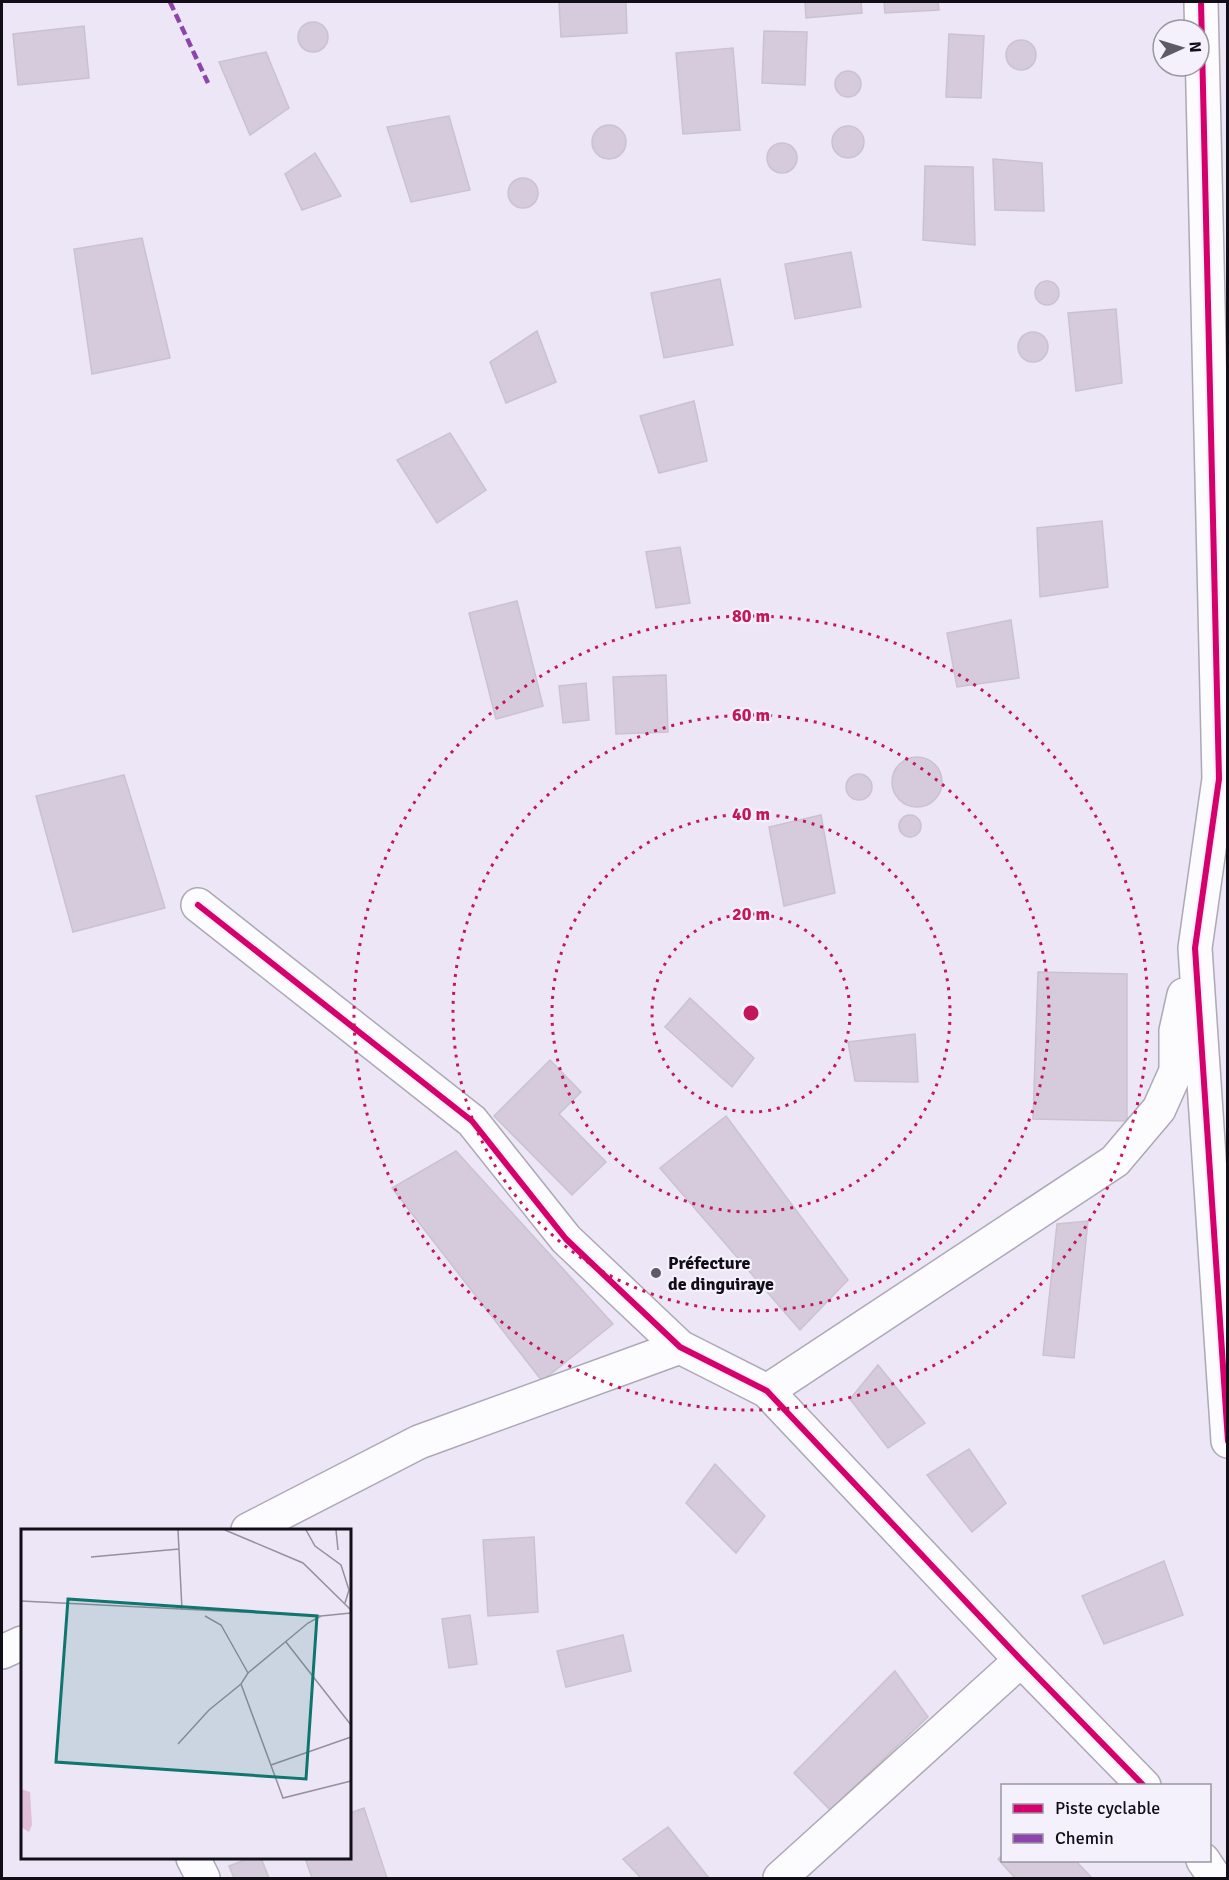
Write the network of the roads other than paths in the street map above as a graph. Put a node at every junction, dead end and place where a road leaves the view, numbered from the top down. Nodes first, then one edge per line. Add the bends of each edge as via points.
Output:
1 (1201, 2) edge
2 (1218, 862) edge
3 (198, 905) dead end
4 (1195, 948) junction
5 (680, 1347) junction
6 (767, 1391) junction
7 (1227, 1441) edge
8 (250, 1529) edge
9 (21, 1643) edge
10 (2, 1652) edge
11 (1021, 1660) junction
12 (1143, 1784) edge
13 (194, 1859) edge
14 (1204, 1862) edge
15 (203, 1878) edge
16 (780, 1878) edge
17 (1215, 1878) edge

1 - 2 street
2 - 4 street
3 - 5 street via 472,1121 566,1239
4 - 6 street via 1176,1031 1176,1071 1159,1109 1115,1161
4 - 7 street
5 - 6 street
5 - 8 street via 419,1442
6 - 11 street
9 - 10 street
11 - 12 street
11 - 16 street
13 - 15 street
14 - 17 street

